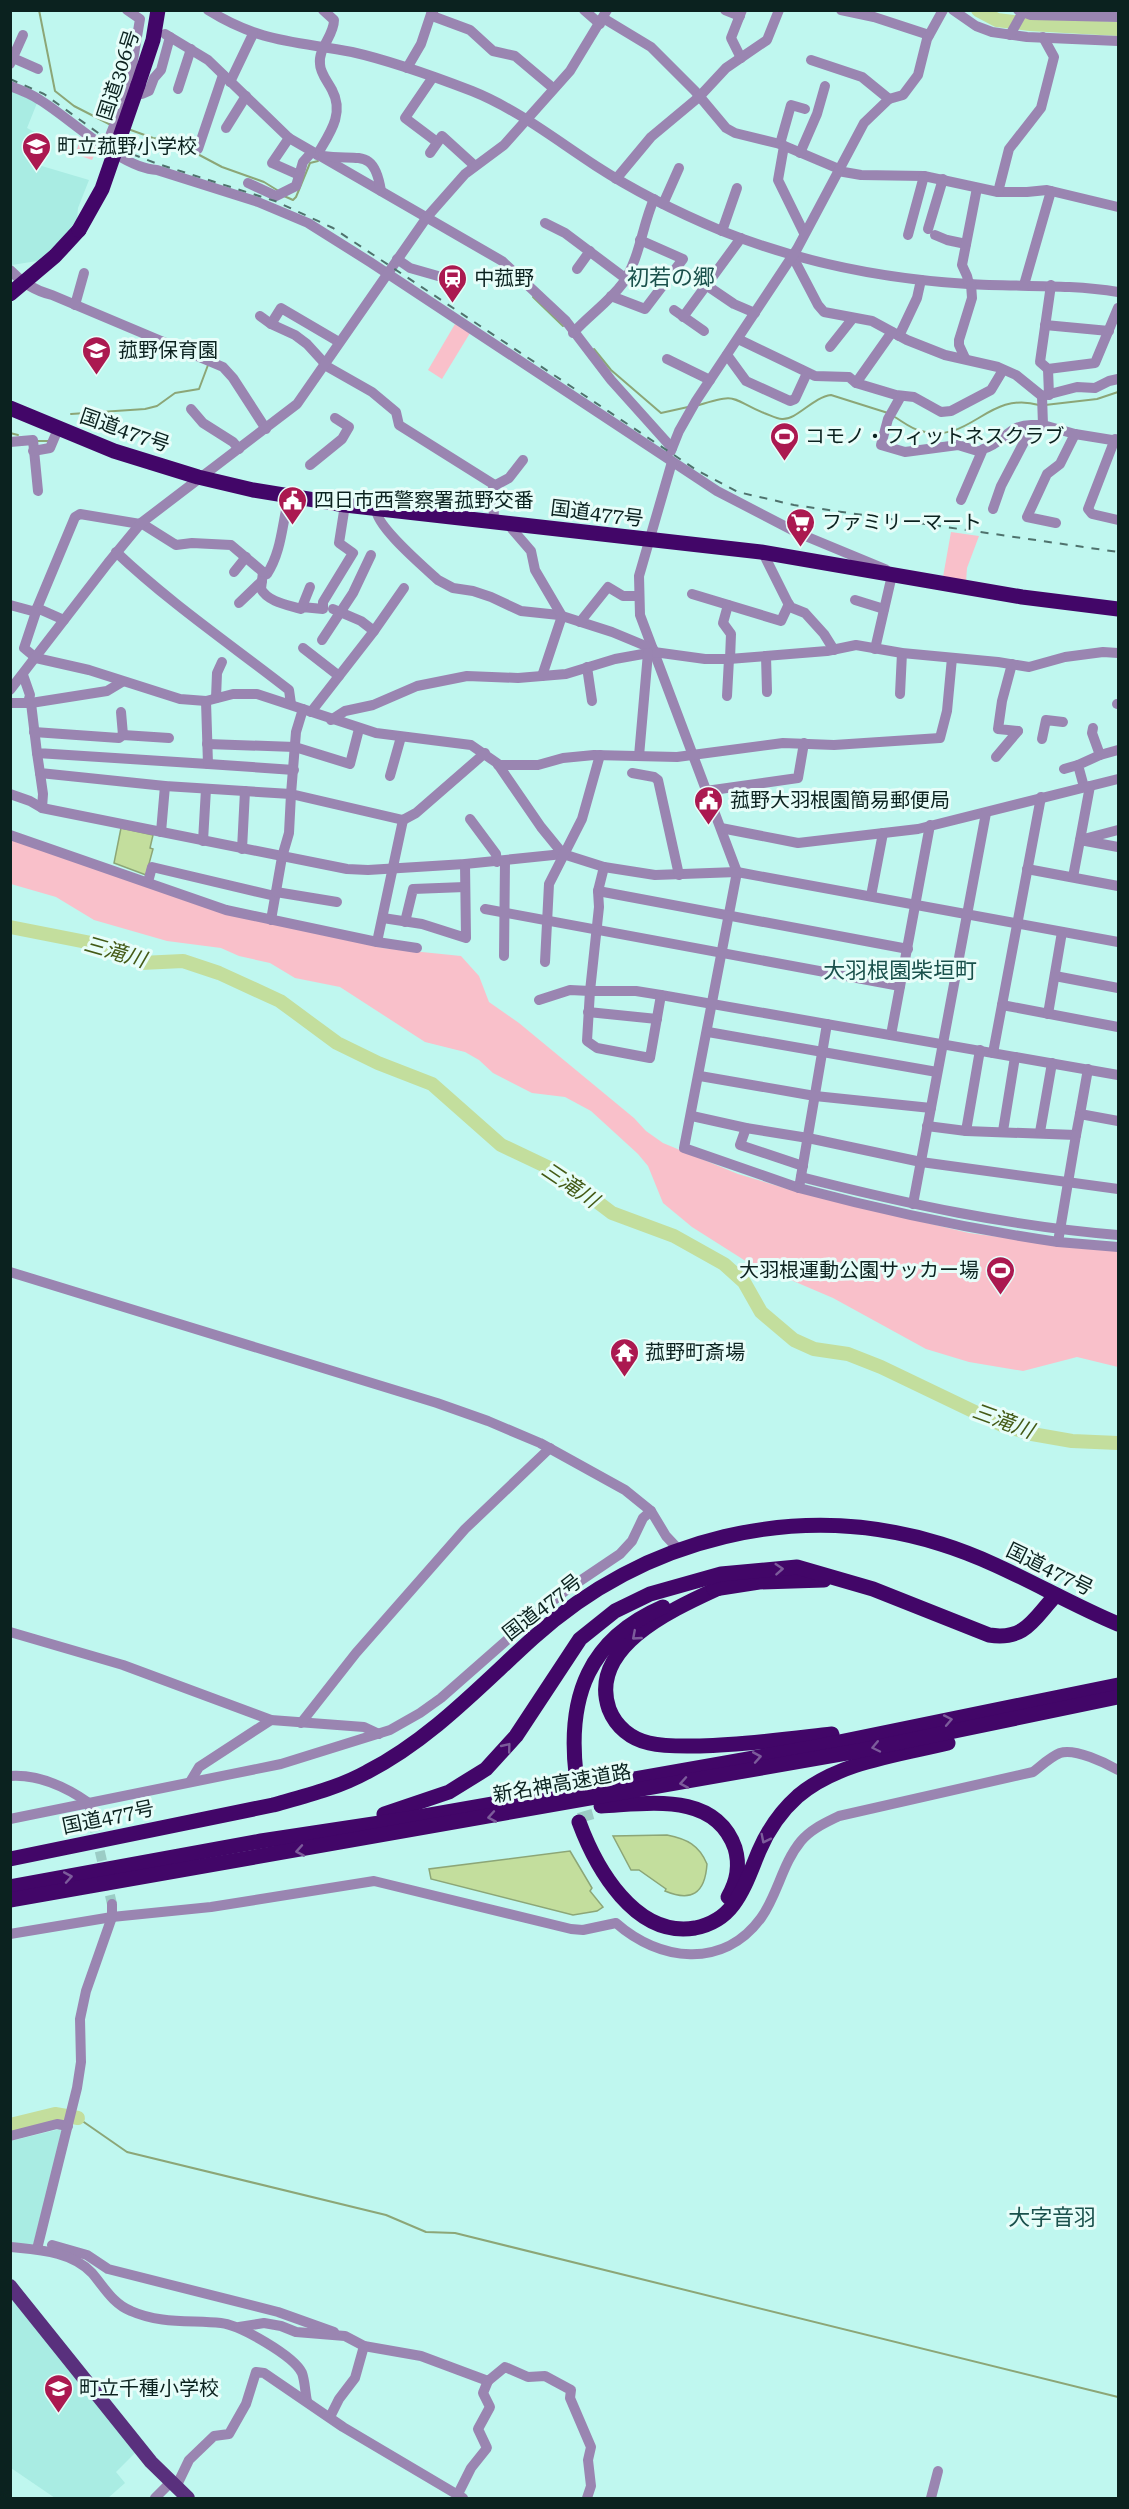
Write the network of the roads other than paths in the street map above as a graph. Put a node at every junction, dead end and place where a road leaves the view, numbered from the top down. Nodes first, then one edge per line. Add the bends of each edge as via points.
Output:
1 (127, 10) edge
2 (158, 10) edge
3 (208, 10) edge
4 (323, 10) edge
5 (584, 10) edge
6 (724, 10) edge
7 (779, 10) edge
8 (841, 10) edge
9 (942, 10) edge
10 (953, 10) edge
11 (431, 12) edge
12 (1022, 12) edge
13 (741, 14) edge
14 (603, 17) edge
15 (1119, 17) edge
16 (1012, 33) junction
17 (253, 34) junction
18 (23, 35) dead end
19 (929, 35) junction
20 (1043, 37) junction
21 (1119, 41) edge
22 (324, 48) junction
23 (191, 49) junction
24 (741, 58) junction
25 (811, 60) dead end
26 (12, 61) edge
27 (407, 68) junction
28 (38, 69) dead end
29 (433, 77) junction
30 (227, 79) junction
31 (10, 86) edge
32 (825, 86) dead end
33 (133, 87) junction
34 (553, 88) junction
35 (178, 89) dead end
36 (246, 96) junction
37 (699, 97) junction
38 (889, 99) junction
39 (805, 109) dead end
40 (527, 120) junction
41 (226, 128) dead end
42 (289, 138) junction
43 (437, 142) junction
44 (782, 145) junction
45 (106, 147) junction
46 (198, 148) dead end
47 (430, 153) dead end
48 (800, 153) junction
49 (314, 154) junction
50 (475, 166) junction
51 (679, 168) dead end
52 (838, 170) junction
53 (299, 176) junction
54 (924, 176) junction
55 (616, 179) junction
56 (943, 179) junction
57 (248, 183) dead end
58 (737, 188) dead end
59 (977, 188) junction
60 (1051, 190) junction
61 (381, 191) junction
62 (998, 192) junction
63 (658, 201) junction
64 (1119, 207) edge
65 (425, 220) junction
66 (545, 223) dead end
67 (722, 231) junction
68 (804, 233) junction
69 (908, 235) dead end
70 (741, 238) junction
71 (640, 240) junction
72 (966, 244) junction
73 (590, 251) junction
74 (794, 258) junction
75 (397, 259) junction
76 (577, 269) dead end
77 (10, 270) edge
78 (84, 273) dead end
79 (387, 273) junction
80 (438, 276) dead end
81 (625, 278) junction
82 (921, 280) junction
83 (23, 282) junction
84 (970, 284) junction
85 (706, 285) junction
86 (1024, 285) junction
87 (1051, 285) junction
88 (1119, 292) edge
89 (10, 294) edge
90 (611, 296) junction
91 (75, 305) junction
92 (1119, 308) edge
93 (755, 313) junction
94 (260, 316) dead end
95 (852, 318) junction
96 (271, 324) junction
97 (1045, 325) junction
98 (704, 331) dead end
99 (1109, 331) junction
100 (573, 333) junction
101 (895, 334) junction
102 (738, 339) junction
103 (339, 342) junction
104 (830, 348) dead end
105 (727, 355) junction
106 (965, 358) junction
107 (667, 359) dead end
108 (324, 363) junction
109 (1048, 369) junction
110 (1003, 370) junction
111 (807, 373) junction
112 (1119, 379) edge
113 (710, 380) junction
114 (856, 383) junction
115 (901, 396) junction
116 (1044, 400) junction
117 (10, 408) edge
118 (191, 409) dead end
119 (335, 418) dead end
120 (1038, 425) junction
121 (58, 429) junction
122 (266, 429) junction
123 (1075, 434) junction
124 (1117, 440) edge
125 (10, 442) edge
126 (672, 448) junction
127 (239, 449) junction
128 (33, 451) junction
129 (981, 452) junction
130 (523, 460) dead end
131 (671, 461) junction
132 (310, 465) dead end
133 (198, 477) junction
134 (494, 486) junction
135 (38, 491) dead end
136 (289, 497) junction
137 (961, 500) dead end
138 (345, 505) junction
139 (376, 508) junction
140 (993, 509) dead end
141 (1119, 520) edge
142 (494, 522) junction
143 (1056, 523) dead end
144 (141, 524) junction
145 (510, 524) junction
146 (649, 540) junction
147 (116, 552) junction
148 (766, 553) junction
149 (371, 555) dead end
150 (246, 557) junction
151 (234, 572) dead end
152 (892, 575) junction
153 (263, 576) junction
154 (310, 587) dead end
155 (404, 588) dead end
156 (692, 594) dead end
157 (638, 596) junction
158 (855, 600) dead end
159 (239, 603) dead end
160 (728, 604) junction
161 (789, 604) junction
162 (10, 605) edge
163 (302, 607) junction
164 (323, 609) junction
165 (884, 609) junction
166 (1119, 609) edge
167 (36, 610) junction
168 (340, 610) junction
169 (561, 616) junction
170 (64, 620) junction
171 (580, 622) junction
172 (374, 631) junction
173 (322, 640) dead end
174 (303, 648) dead end
175 (834, 650) junction
176 (875, 650) junction
177 (652, 651) junction
178 (1119, 653) edge
179 (902, 654) junction
180 (766, 656) junction
181 (36, 658) junction
182 (952, 658) junction
183 (729, 659) junction
184 (222, 662) dead end
185 (1012, 664) junction
186 (587, 667) junction
187 (22, 675) junction
188 (339, 675) junction
189 (542, 676) junction
190 (122, 682) junction
191 (10, 690) edge
192 (766, 692) dead end
193 (900, 694) dead end
194 (727, 696) dead end
195 (211, 700) junction
196 (592, 701) dead end
197 (10, 703) edge
198 (29, 703) junction
199 (291, 704) junction
200 (307, 711) junction
201 (121, 712) dead end
202 (331, 720) junction
203 (1063, 722) dead end
204 (1093, 728) dead end
205 (359, 729) junction
206 (34, 732) junction
207 (121, 737) junction
208 (401, 737) junction
209 (169, 738) dead end
210 (1042, 739) dead end
211 (804, 743) junction
212 (207, 744) junction
213 (295, 747) junction
214 (1119, 750) edge
215 (37, 753) junction
216 (485, 753) junction
217 (1100, 754) junction
218 (600, 755) junction
219 (693, 755) junction
220 (639, 756) junction
221 (116, 758) junction
222 (996, 758) dead end
223 (208, 764) junction
224 (498, 765) junction
225 (1078, 765) junction
226 (1064, 769) dead end
227 (294, 770) junction
228 (40, 773) junction
229 (632, 773) dead end
230 (390, 776) dead end
231 (1119, 778) edge
232 (165, 786) junction
233 (1087, 786) junction
234 (206, 789) junction
235 (245, 791) junction
236 (706, 791) junction
237 (10, 794) edge
238 (291, 794) junction
239 (1041, 797) junction
240 (42, 808) junction
241 (986, 813) junction
242 (403, 819) junction
243 (470, 819) dead end
244 (930, 825) junction
245 (721, 828) junction
246 (1119, 830) edge
247 (161, 832) junction
248 (883, 833) junction
249 (10, 835) edge
250 (1080, 840) junction
251 (203, 841) junction
252 (1119, 847) edge
253 (242, 849) junction
254 (563, 854) junction
255 (282, 857) junction
256 (501, 862) junction
257 (465, 864) junction
258 (604, 867) junction
259 (393, 869) junction
260 (1027, 869) junction
261 (737, 872) junction
262 (679, 874) junction
263 (1073, 877) junction
264 (148, 882) junction
265 (1119, 886) edge
266 (465, 887) junction
267 (598, 891) junction
268 (276, 894) junction
269 (871, 896) junction
270 (337, 902) dead end
271 (916, 904) junction
272 (484, 909) dead end
273 (506, 913) junction
274 (966, 913) junction
275 (729, 917) junction
276 (383, 918) junction
277 (271, 920) junction
278 (547, 921) junction
279 (405, 922) junction
280 (1017, 923) junction
281 (596, 931) junction
282 (1062, 932) junction
283 (377, 942) junction
284 (1119, 942) edge
285 (417, 948) dead end
286 (908, 949) junction
287 (722, 954) junction
288 (504, 956) dead end
289 (545, 962) dead end
290 (1055, 976) junction
291 (900, 986) junction
292 (1119, 988) edge
293 (590, 991) junction
294 (661, 995) junction
295 (539, 1000) dead end
296 (713, 1004) junction
297 (1002, 1005) junction
298 (588, 1012) junction
299 (1048, 1014) junction
300 (657, 1019) junction
301 (827, 1024) junction
302 (1119, 1027) edge
303 (708, 1032) junction
304 (891, 1035) junction
305 (942, 1044) junction
306 (980, 1050) junction
307 (822, 1052) junction
308 (993, 1053) junction
309 (1016, 1057) junction
310 (1052, 1063) junction
311 (1088, 1069) junction
312 (937, 1072) junction
313 (1119, 1075) edge
314 (700, 1076) junction
315 (815, 1096) junction
316 (931, 1108) junction
317 (1080, 1114) junction
318 (692, 1116) junction
319 (1119, 1120) edge
320 (927, 1126) junction
321 (746, 1128) junction
322 (966, 1131) junction
323 (1003, 1131) junction
324 (1040, 1132) junction
325 (1076, 1135) junction
326 (808, 1138) junction
327 (740, 1145) junction
328 (921, 1162) junction
329 (732, 1166) junction
330 (802, 1171) junction
331 (1068, 1183) junction
332 (1118, 1186) edge
333 (799, 1188) junction
334 (913, 1204) junction
335 (1060, 1230) junction
336 (1119, 1235) edge
337 (1058, 1242) junction
338 (1119, 1247) edge
339 (10, 1272) edge
340 (550, 1448) junction
341 (651, 1511) junction
342 (680, 1551) junction
343 (722, 1580) junction
344 (1056, 1595) junction
345 (1119, 1624) edge
346 (10, 1632) edge
347 (1119, 1685) edge
348 (1094, 1697) junction
349 (1119, 1697) edge
350 (1080, 1705) junction
351 (271, 1720) junction
352 (301, 1723) junction
353 (925, 1725) junction
354 (379, 1734) junction
355 (1119, 1770) edge
356 (572, 1775) tunnel mouth
357 (10, 1776) edge
358 (190, 1782) junction
359 (89, 1803) junction
360 (548, 1808) junction
361 (10, 1818) edge
362 (93, 1822) tunnel mouth
363 (261, 1841) junction
364 (10, 1859) edge
365 (10, 1887) edge
366 (10, 1900) edge
367 (112, 1904) tunnel mouth
368 (112, 1917) junction
369 (10, 1934) edge
370 (68, 2126) junction
371 (10, 2136) edge
372 (38, 2246) junction
373 (10, 2247) edge
374 (10, 2286) edge
375 (239, 2327) junction
376 (345, 2336) junction
377 (364, 2346) junction
378 (488, 2381) junction
379 (306, 2401) junction
380 (330, 2417) junction
381 (938, 2471) dead end
382 (174, 2485) junction
383 (460, 2497) edge
384 (155, 2499) edge
385 (188, 2499) edge
386 (587, 2499) edge
387 (931, 2499) edge

1 - 33 street via 140,19
2 - 33 highway, 国道306号 via 153,40
3 - 17 street
4 - 22 street via 334,20
5 - 14 street
6 - 13 street
7 - 24 street via 767,40
8 - 19 street
9 - 19 street
10 - 16 street via 976,26
11 - 27 street via 421,44
11 - 34 street via 445,22 470,30 493,51 515,56
12 - 15 street
12 - 16 street
13 - 24 street via 731,38
14 - 34 street via 570,71
14 - 37 street via 651,47
16 - 20 street
17 - 22 street
17 - 30 street
18 - 26 street
19 - 38 street via 918,75 903,95
20 - 21 street
20 - 62 street via 1054,57 1041,108 1010,149
22 - 27 street
22 - 49 street via 320,67 335,96 337,117
23 - 30 street
23 - 33 street via 167,35 160,70 149,91 142,94
23 - 35 street
24 - 37 street
25 - 38 street via 862,77
26 - 28 street
27 - 29 street
29 - 40 street via 503,104
29 - 43 street via 405,118
30 - 36 street
30 - 46 street via 219,81
31 - 45 street via 42,101
32 - 48 street
33 - 45 street
33 - 83 highway, 国道306号, bridge via 102,189 79,230
34 - 40 street
36 - 41 street
36 - 42 street
37 - 44 street via 731,131
37 - 55 street via 651,137
38 - 52 street via 864,123
39 - 44 street via 791,105
40 - 50 street via 504,145
40 - 55 street
42 - 49 street
42 - 53 street via 272,163
43 - 47 street
43 - 50 street via 442,136
44 - 48 street
44 - 68 street via 778,180
45 - 79 street via 146,169 258,202 308,223
48 - 52 street
49 - 53 street via 303,162
49 - 61 street
49 - 61 street via 369,161 375,166
50 - 65 street
51 - 63 street
52 - 54 street via 861,175
52 - 68 street
53 - 57 street via 296,186 281,194
54 - 56 street
54 - 69 street
55 - 63 street
56 - 59 street
56 - 72 street via 932,232
58 - 67 street
59 - 62 street
59 - 72 street
60 - 62 street
60 - 64 street
60 - 86 street
61 - 65 street
63 - 67 street
63 - 71 street
65 - 75 street
65 - 100 street via 502,261 566,321
66 - 73 street
67 - 70 street
68 - 74 street
70 - 74 street
70 - 85 street
71 - 81 street
71 - 90 street via 683,260 645,309
72 - 84 street via 962,269
73 - 76 street
73 - 81 street
74 - 82 street
74 - 93 street
74 - 95 street via 821,309
75 - 79 street
75 - 80 street via 410,268
77 - 83 street
78 - 91 street
79 - 103 street
79 - 131 street
81 - 90 street
82 - 84 street
82 - 101 street via 916,298
83 - 89 highway, 国道306号
83 - 91 street
84 - 86 street
84 - 106 street via 972,298 959,340
85 - 93 street
85 - 98 street via 679,314
86 - 87 street
87 - 88 street
87 - 97 street
90 - 100 street
91 - 122 street via 223,367
92 - 99 street
93 - 102 street
94 - 96 street
95 - 101 street via 872,321
95 - 104 street
96 - 103 street via 282,308
96 - 108 street via 301,340
97 - 99 street
97 - 109 street via 1040,362
99 - 109 street via 1095,363
100 - 126 street
101 - 106 street via 945,355
101 - 114 street
102 - 105 street
102 - 111 street
103 - 108 street
105 - 111 street via 746,381 790,401 795,399
105 - 113 street
106 - 110 street
107 - 113 street
108 - 122 street via 297,404
108 - 134 street via 372,392 396,412 399,424
109 - 116 street
110 - 115 street via 991,390 946,412 914,397
110 - 116 street via 1016,375
111 - 114 street via 849,377
112 - 116 street via 1095,388 1077,387
113 - 126 street
114 - 115 street
115 - 129 street via 890,414 881,445 905,452 958,445
116 - 120 street
117 - 121 highway, 国道477号
118 - 127 street via 203,423
119 - 132 street via 349,427 342,439
120 - 123 street
120 - 129 street via 1023,425 1006,432 997,444
120 - 140 street via 1001,486
121 - 128 street via 50,448
121 - 133 highway, 国道477号
122 - 127 street
123 - 124 street
123 - 143 street via 1060,464 1047,474 1027,517
124 - 141 street via 1088,509 1092,514
125 - 128 street via 33,440
126 - 131 street
127 - 133 street
128 - 135 street
129 - 137 street
130 - 134 street via 509,478
131 - 146 street
131 - 152 street via 768,518
133 - 136 highway, 国道477号
133 - 144 street
134 - 142 street
136 - 138 highway, 国道477号
136 - 153 street via 279,550
138 - 139 highway, 国道477号
138 - 164 street via 339,543 353,553 323,602
139 - 142 highway, 国道477号
139 - 169 street via 375,515 384,528 447,586 479,592 521,611
142 - 145 highway, 国道477号
144 - 147 street
144 - 150 street via 172,544 226,544
144 - 167 street via 80,514 75,517
145 - 146 highway, 国道477号
145 - 169 street via 531,550 535,570
146 - 148 highway, 国道477号
146 - 157 street
147 - 170 street
147 - 199 street via 187,615 289,690
148 - 152 highway, 国道477号
148 - 161 street
149 - 168 street
150 - 151 street
150 - 153 street
152 - 165 street
152 - 166 highway, 国道477号
153 - 159 street
153 - 163 street via 261,589 266,596
154 - 163 street
155 - 172 street
156 - 160 street
157 - 171 street via 623,596 608,587
157 - 177 street
158 - 165 street
160 - 161 street via 781,621
160 - 183 street via 723,623 731,634
161 - 175 street via 805,613
162 - 167 street
163 - 164 street
164 - 168 street
165 - 176 street
167 - 170 street
167 - 181 street via 24,648
168 - 172 street
168 - 173 street
169 - 171 street
169 - 189 street
170 - 181 street
171 - 177 street
172 - 188 street
174 - 188 street
175 - 176 street via 851,645
175 - 180 street
176 - 179 street
177 - 183 street
177 - 186 street
177 - 219 street
177 - 220 street
178 - 185 street via 1065,657 1029,667
179 - 182 street
179 - 193 street
180 - 183 street
180 - 192 street
181 - 187 street
181 - 190 street
182 - 185 street
182 - 211 street via 940,738 834,746
183 - 194 street
184 - 195 street
185 - 222 street via 998,729 1018,731
186 - 189 street
186 - 196 street
187 - 191 street
187 - 198 street
188 - 200 street
189 - 202 street via 467,676 417,686 373,705 345,711
190 - 195 street via 180,699
190 - 198 street via 107,691
195 - 199 street via 242,693
195 - 212 street
197 - 198 street
198 - 206 street
199 - 200 street
200 - 202 street
200 - 213 street via 296,732
201 - 207 street
202 - 205 street
203 - 210 street via 1046,720
204 - 217 street
205 - 208 street
205 - 213 street via 355,765
206 - 207 street
206 - 215 street
207 - 209 street
207 - 221 street
208 - 216 street via 461,743
208 - 230 street
211 - 219 street
211 - 236 street via 798,778
212 - 213 street
212 - 223 street
213 - 227 street
214 - 217 street
215 - 221 street
215 - 228 street
216 - 224 street
216 - 242 street via 416,813
217 - 225 street
218 - 220 street
218 - 224 street via 562,758 538,765
218 - 254 street via 582,819
219 - 220 street
219 - 236 street
221 - 223 street
223 - 227 street
224 - 254 street
225 - 226 street
225 - 233 street
227 - 238 street
228 - 232 street
228 - 240 street
229 - 262 street via 658,780
231 - 233 street
232 - 234 street
232 - 247 street
233 - 239 street
233 - 250 street
234 - 235 street
234 - 251 street
235 - 238 street
235 - 253 street
236 - 245 street
237 - 240 street
238 - 242 street
238 - 255 street via 289,833
239 - 241 street
239 - 260 street
240 - 247 street
241 - 244 street
241 - 274 street
242 - 259 street
243 - 256 street
244 - 248 street
244 - 271 street
245 - 248 street via 798,843
245 - 261 street
246 - 250 street
247 - 251 street
248 - 269 street
249 - 264 street
250 - 252 street
250 - 263 street
251 - 253 street
253 - 255 street
254 - 256 street
254 - 258 street
254 - 278 street via 549,884
255 - 259 street via 347,868
255 - 268 street
256 - 257 street
256 - 273 street
257 - 259 street
257 - 266 street
258 - 262 street via 655,875
258 - 267 street
259 - 276 street
260 - 263 street
260 - 280 street
261 - 262 street
261 - 269 street
261 - 275 street
263 - 265 street
264 - 268 street via 152,867
264 - 277 street via 226,910
266 - 279 street via 413,889
266 - 279 street via 466,938
267 - 275 street
267 - 281 street
268 - 270 street
268 - 277 street
269 - 271 street
271 - 274 street
271 - 286 street
272 - 273 street
273 - 278 street
273 - 288 street
274 - 280 street
274 - 305 street
275 - 286 street
275 - 287 street
276 - 279 street
276 - 283 street
277 - 283 street
278 - 281 street
278 - 289 street
280 - 282 street
280 - 297 street
281 - 287 street
281 - 293 street
282 - 284 street
282 - 290 street
283 - 285 street
286 - 291 street
287 - 291 street
287 - 296 street
290 - 292 street
290 - 299 street
291 - 304 street
293 - 294 street
293 - 295 street via 570,990
293 - 298 street
294 - 296 street
294 - 300 street
296 - 301 street
296 - 303 street
297 - 299 street
297 - 308 street
298 - 300 street
298 - 300 street via 587,1041 597,1048 650,1058
299 - 302 street
301 - 304 street
301 - 307 street
303 - 307 street
303 - 314 street
304 - 305 street
305 - 306 street
305 - 312 street
306 - 308 street
306 - 322 street
307 - 312 street
307 - 315 street
308 - 309 street
309 - 310 street
309 - 323 street
310 - 311 street
310 - 324 street
311 - 313 street
311 - 317 street
312 - 316 street
314 - 315 street
314 - 318 street
315 - 316 street
315 - 326 street
316 - 320 street
317 - 319 street
317 - 325 street
318 - 321 street
318 - 329 street via 684,1148
320 - 322 street
320 - 328 street
321 - 326 street
321 - 327 street
322 - 323 street
323 - 324 street
324 - 325 street
325 - 331 street
326 - 328 street
326 - 330 street
327 - 329 street
327 - 330 street
328 - 331 street
328 - 334 street
329 - 333 street
330 - 333 street
330 - 334 street
331 - 332 street
331 - 335 street
333 - 337 street via 972,1229
334 - 335 street
335 - 336 street
335 - 337 street
337 - 338 street
339 - 340 street via 469,1414
340 - 341 street via 626,1490
340 - 352 street via 465,1529 356,1653
341 - 342 street
341 - 354 street via 621,1554 539,1611 468,1676 420,1713
342 - 344 highway, 国道477号 via 719,1536 777,1526 860,1526 941,1544 996,1565
342 - 364 highway, 国道477号 via 616,1579 568,1609 441,1723 365,1773 273,1805
343 - 344 highway via 797,1567 873,1589 1002,1637 1022,1631
343 -> 353 highway via 658,1618 617,1656 608,1675 606,1695 613,1717 629,1734 661,1745 712,1746
343 - 356 highway via 631,1613 592,1648 570,1707 566,1738
363 -> 343 highway via 371,1818 460,1787 508,1747 566,1659 596,1624 642,1596
344 - 345 highway, 国道477号
346 - 351 street via 123,1665
347 - 348 highway, 新名神高速道路
348 - 349 highway, 新名神高速道路
348 - 350 highway, 新名神高速道路
353 -> 348 highway, 新名神高速道路
350 -> 360 highway, 新名神高速道路
350 -> 360 highway via 865,1763 815,1784 772,1825 731,1908 714,1922 700,1927 664,1926 635,1909 604,1874 588,1845 583,1822 624,1886 662,1916 686,1920 706,1915 722,1904 733,1888 738,1865 732,1841 720,1824 702,1810 683,1804
351 - 352 street
351 - 358 street via 199,1767
352 - 354 street via 364,1727
363 -> 353 highway, 新名神高速道路 via 424,1816
354 - 358 street via 302,1758
355 - 368 street via 1099,1760 1066,1752 1033,1773 838,1816 799,1843 769,1904 751,1929 724,1948 702,1954 655,1948 616,1923 572,1929 374,1881 211,1907
357 - 359 street via 39,1778
358 - 359 street
359 - 361 street
359 - 362 street
360 -> 366 highway, 新名神高速道路
365 -> 363 highway, 新名神高速道路
367 - 368 street
368 - 369 street
368 - 370 street via 80,2019 81,2062
370 - 371 street via 57,2124
370 - 372 street
372 - 373 street
372 - 375 street via 78,2262 118,2304 132,2312 180,2322
372 - 376 street via 81,2252 108,2269 278,2312
374 - 382 main road via 151,2462
375 - 376 street via 264,2323 296,2332
375 - 379 street via 299,2369
376 - 377 street
377 - 378 street via 421,2356
377 - 380 street via 355,2378
378 - 383 street via 483,2393 490,2407 478,2429 487,2448 471,2468
378 - 386 street via 505,2367 528,2377 545,2376 571,2390 570,2398 591,2447
379 - 380 street
379 - 382 street via 264,2373 256,2372 246,2404 229,2434 214,2436 189,2460
380 - 383 street
381 - 387 street
382 - 384 street
382 - 385 main road

